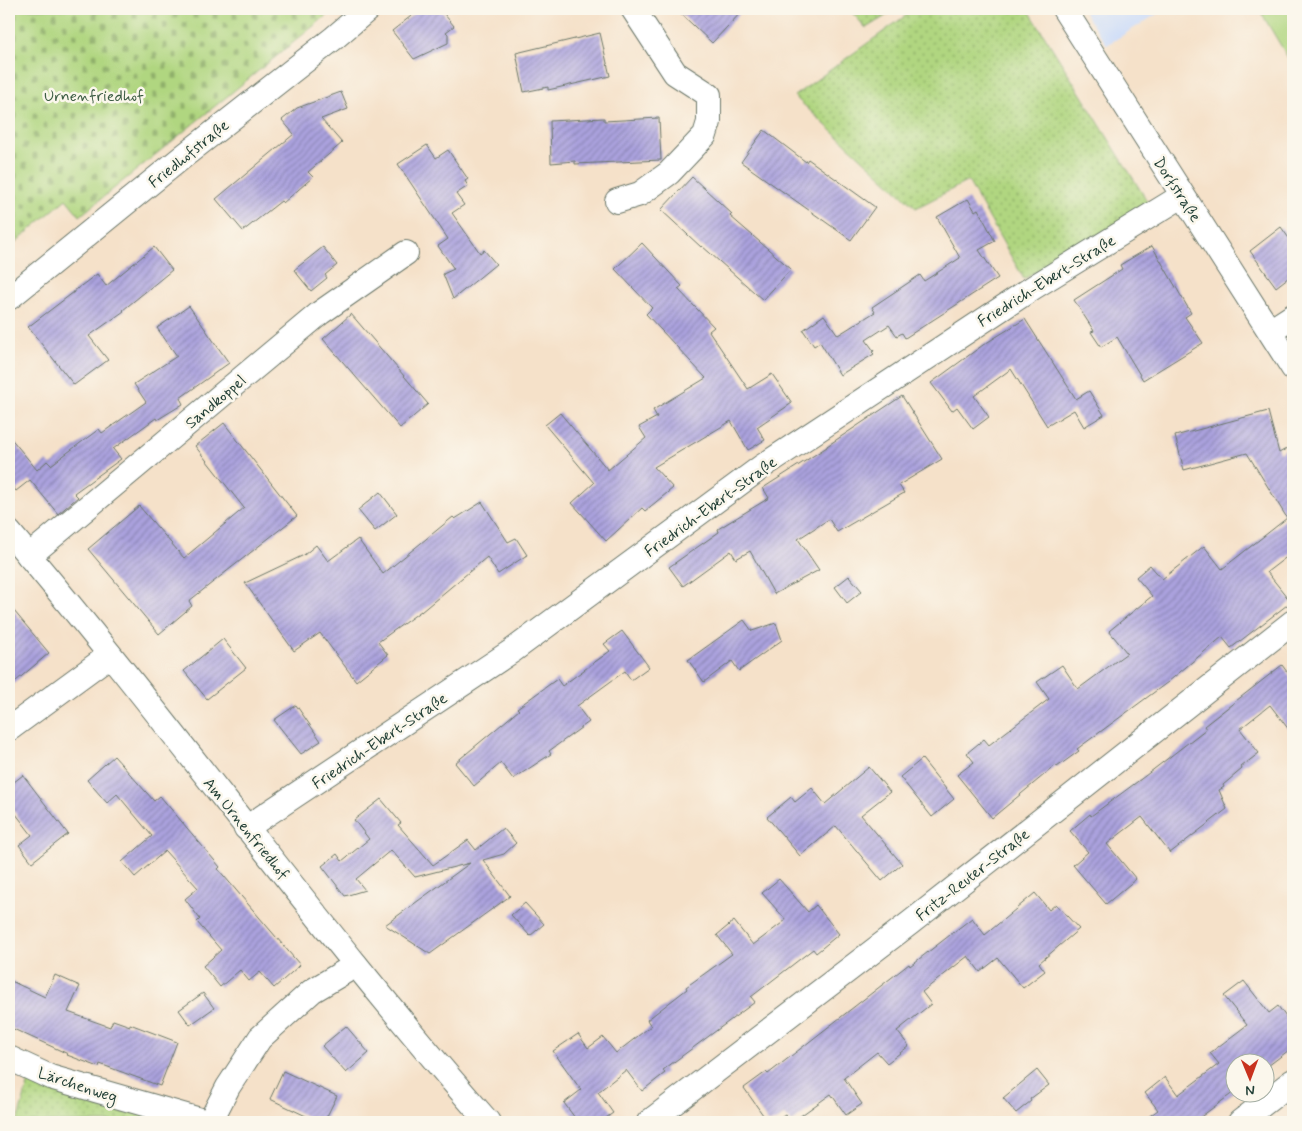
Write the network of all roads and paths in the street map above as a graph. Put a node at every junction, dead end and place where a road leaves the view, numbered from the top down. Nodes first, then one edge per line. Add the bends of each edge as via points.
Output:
1 (368, 9) edge
2 (633, 9) edge
3 (1064, 9) edge
4 (1182, 196) junction
5 (617, 201) dead end
6 (406, 253) dead end
7 (9, 298) edge
8 (1293, 316) edge
9 (1270, 331) junction
10 (1293, 368) edge
11 (9, 532) edge
12 (29, 556) junction
13 (1293, 622) edge
14 (110, 654) junction
15 (9, 729) edge
16 (246, 828) junction
17 (356, 965) junction
18 (9, 1058) edge
19 (1293, 1081) edge
20 (208, 1122) edge
21 (488, 1122) edge
22 (649, 1122) edge
23 (1240, 1122) edge

1 - 7 street, Friedhofstraße
2 - 5 street via 675,74 709,95 709,122 704,135 669,173 640,194
3 - 4 street, Dorfstraße
4 - 9 street, Dorfstraße
4 - 16 street, Friedrich-Ebert-Straße via 1034,287 763,466 512,651
6 - 12 street, Sandkoppel via 320,314
8 - 9 street
9 - 10 street, Dorfstraße
11 - 12 street, Am Urnenfriedhof
12 - 14 street, Am Urnenfriedhof
13 - 22 street, Fritz-Reuter-Straße via 910,924
14 - 15 street
14 - 16 street, Am Urnenfriedhof
16 - 17 street, Am Urnenfriedhof
17 - 20 street via 312,991 260,1038
17 - 21 street, Am Urnenfriedhof
18 - 20 street, Lärchenweg via 50,1077
19 - 23 street

